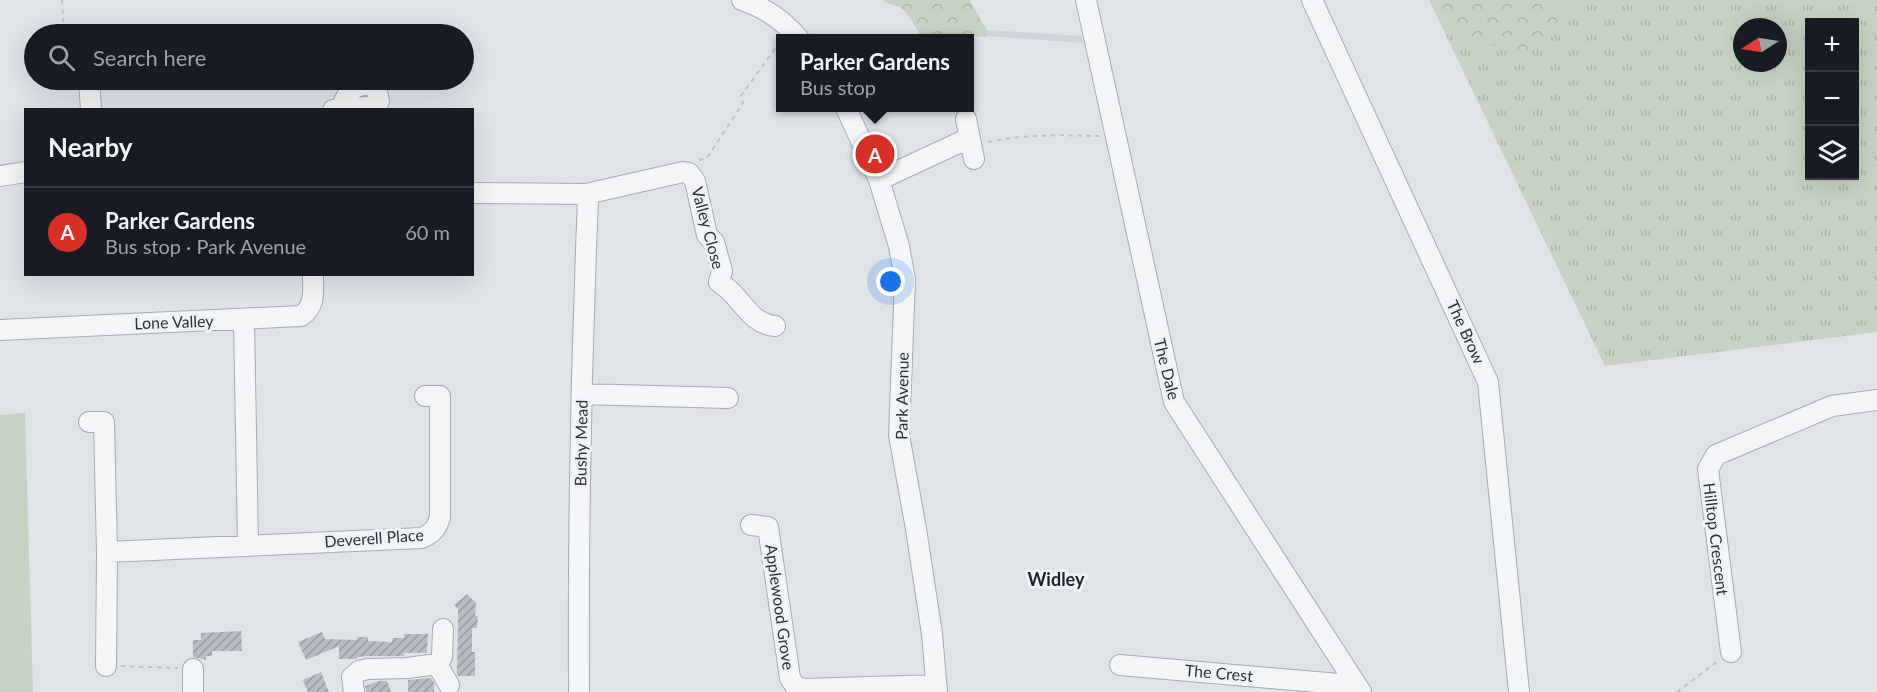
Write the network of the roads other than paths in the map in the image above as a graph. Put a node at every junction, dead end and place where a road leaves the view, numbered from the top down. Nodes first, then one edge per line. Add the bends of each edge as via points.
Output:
1 (742, 0) edge
2 (1086, 0) edge
3 (1312, 0) edge
4 (795, 34) edge
5 (89, 90) edge
6 (92, 108) edge
7 (848, 112) edge
8 (970, 141) road end
9 (24, 171) edge
10 (0, 176) edge
11 (879, 180) junction
12 (474, 192) edge
13 (586, 194) junction
14 (313, 276) edge
15 (244, 319) junction
16 (775, 327) dead end
17 (0, 330) edge
18 (582, 394) junction
19 (438, 396) dead end
20 (728, 398) dead end
21 (1877, 400) edge
22 (104, 422) dead end
23 (763, 521) dead end
24 (248, 545) junction
25 (107, 552) junction
26 (443, 629) dead end
27 (1731, 652) road end
28 (437, 664) junction
29 (1120, 665) dead end
30 (106, 666) road end
31 (193, 669) road end
32 (449, 685) dead end
33 (1358, 686) edge
34 (937, 688) edge
35 (791, 689) edge
36 (193, 692) edge
37 (354, 692) edge
38 (579, 692) edge
39 (1520, 692) edge

1 - 4 street via 769,13
2 - 33 street, The Dale via 1174,402
3 - 39 street, The Brow via 1488,382
5 - 6 street
7 - 11 street, Park Avenue
8 - 11 street
9 - 10 street
11 - 34 street, Park Avenue via 905,280 899,435 932,634
12 - 13 street
13 - 16 street, Valley Close via 689,172 696,181 707,235 714,242 722,272 719,282 756,320
13 - 18 street, Bushy Mead
14 - 15 street, Lone Valley via 313,300 309,311 301,316
15 - 17 street, Lone Valley
15 - 24 street
18 - 20 street
18 - 38 street, Bushy Mead
19 - 24 street, Deverell Place via 440,517 431,534 422,538
21 - 27 street, Hilltop Crescent via 1832,406 1716,456 1708,469
22 - 25 street
23 - 35 street, Applewood Grove
24 - 25 street, Deverell Place
25 - 30 street
26 - 28 street via 442,657
28 - 32 street
28 - 37 street via 359,671 352,677
29 - 33 street, The Crest
31 - 36 street
34 - 35 street, Applewood Grove

